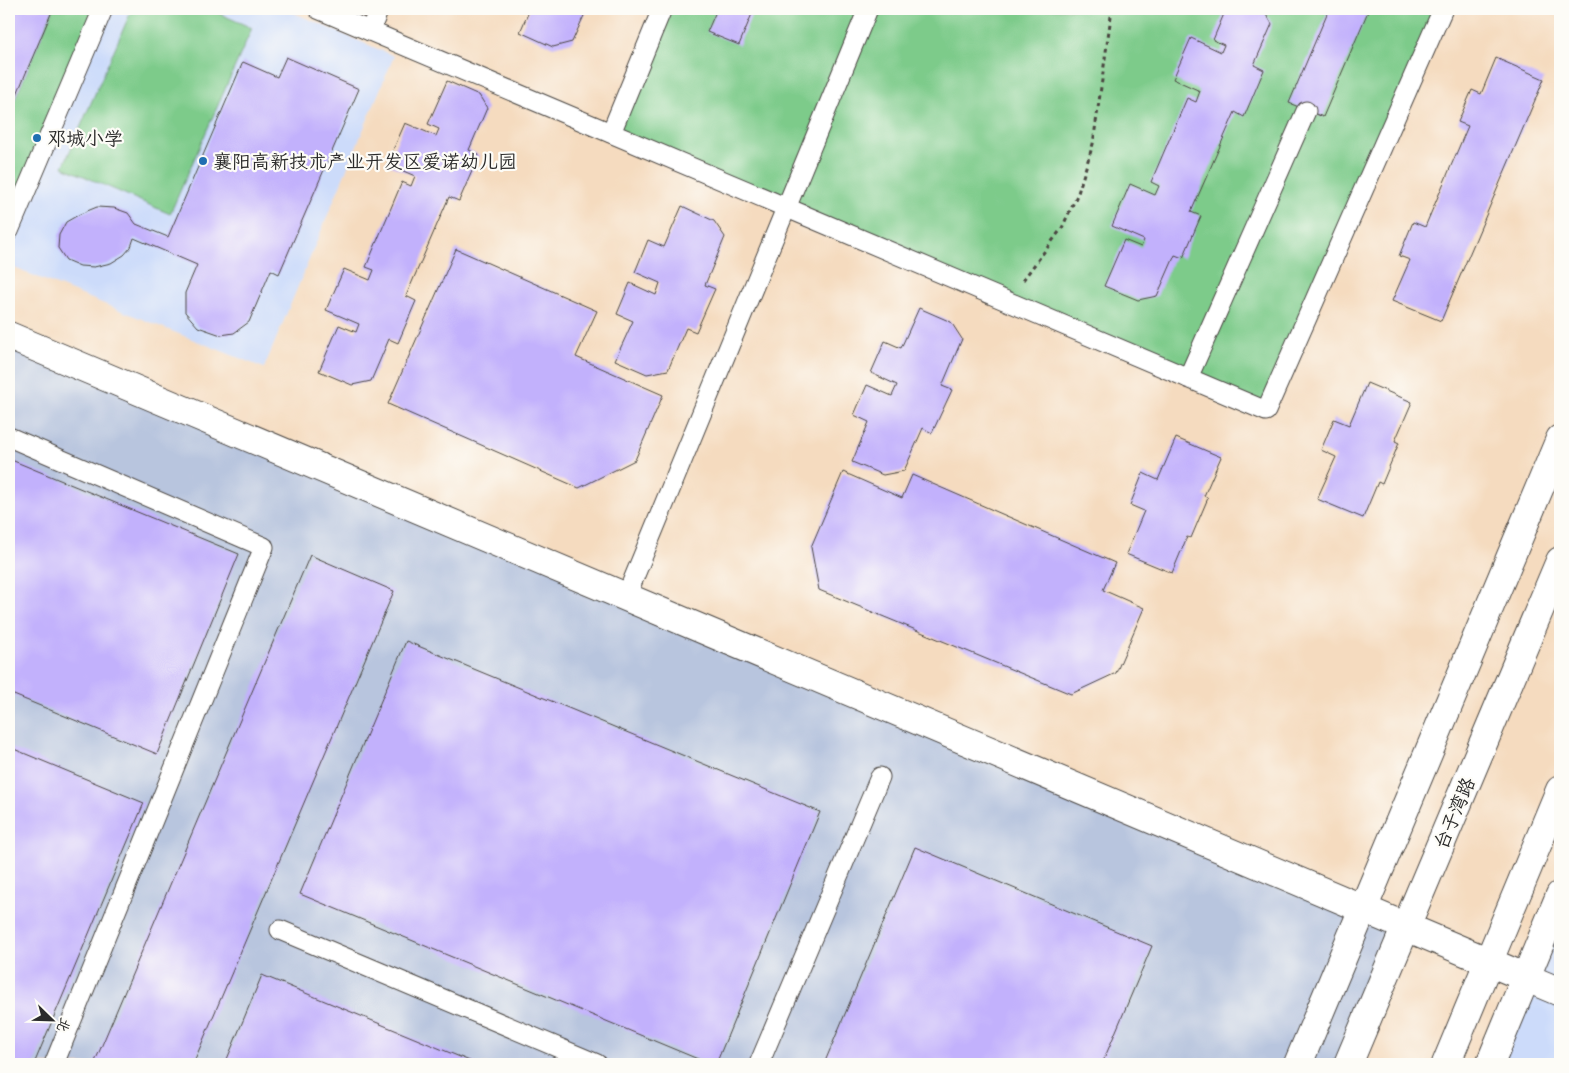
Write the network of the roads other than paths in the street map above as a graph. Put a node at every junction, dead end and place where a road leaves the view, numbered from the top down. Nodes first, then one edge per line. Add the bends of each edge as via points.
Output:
1 (103, 9) edge
2 (318, 9) edge
3 (379, 9) edge
4 (662, 9) edge
5 (868, 9) edge
6 (1443, 9) edge
7 (370, 30) junction
8 (1306, 111) dead end
9 (611, 133) junction
10 (787, 208) junction
11 (9, 231) edge
12 (9, 336) edge
13 (1188, 378) junction
14 (9, 437) edge
15 (1560, 439) edge
16 (1560, 561) edge
17 (626, 597) junction
18 (880, 777) dead end
19 (1560, 790) edge
20 (1560, 895) edge
21 (1364, 910) junction
22 (1406, 927) junction
23 (280, 930) dead end
24 (1488, 962) junction
25 (1526, 978) junction
26 (1560, 992) edge
27 (54, 1064) edge
28 (597, 1064) edge
29 (759, 1064) edge
30 (1298, 1064) edge
31 (1348, 1064) edge
32 (1446, 1064) edge
33 (1490, 1064) edge

1 - 11 lane
2 - 7 lane
3 - 7 lane
4 - 9 lane
5 - 10 lane
6 - 13 lane via 1266,411
7 - 9 lane
8 - 13 lane
9 - 10 lane
10 - 13 lane
10 - 17 lane
12 - 17 street
14 - 27 lane via 264,547
15 - 21 street
16 - 22 street, 台子湾路
17 - 21 street
18 - 29 lane
19 - 24 street
20 - 25 street
21 - 22 street
21 - 30 street
22 - 24 street
22 - 31 street, 台子湾路
23 - 28 lane
24 - 25 street
24 - 32 street
25 - 26 street
25 - 33 street

